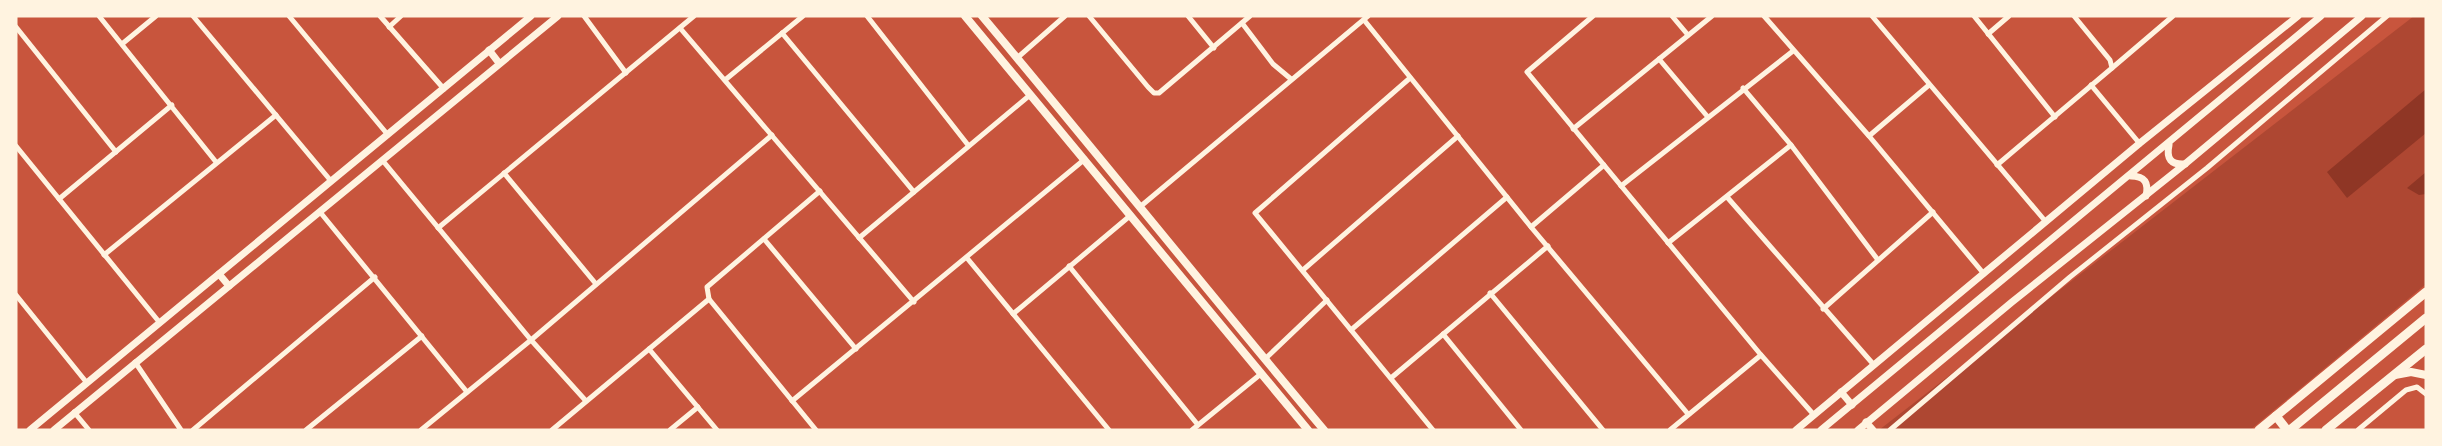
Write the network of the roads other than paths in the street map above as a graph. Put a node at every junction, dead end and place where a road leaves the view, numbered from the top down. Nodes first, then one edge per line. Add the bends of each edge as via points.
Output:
1 (99, 16) edge
2 (156, 16) edge
3 (193, 16) edge
4 (289, 16) edge
5 (380, 16) edge
6 (401, 16) edge
7 (531, 16) edge
8 (558, 16) edge
9 (584, 16) edge
10 (694, 16) edge
11 (802, 16) edge
12 (867, 16) edge
13 (965, 16) edge
14 (982, 16) edge
15 (1065, 16) edge
16 (1089, 16) edge
17 (1188, 16) edge
18 (1250, 16) edge
19 (1593, 16) edge
20 (1672, 16) edge
21 (1712, 16) edge
22 (1764, 16) edge
23 (1872, 16) edge
24 (1974, 16) edge
25 (2009, 16) edge
26 (2074, 16) edge
27 (2321, 16) edge
28 (2362, 16) edge
29 (2388, 16) edge
30 (2169, 17) edge
31 (2296, 17) edge
32 (1366, 18) edge
33 (1242, 23) junction
34 (16, 27) edge
35 (389, 27) junction
36 (680, 28) junction
37 (782, 33) junction
38 (1988, 34) junction
39 (1688, 35) junction
40 (122, 44) junction
41 (1214, 48) junction
42 (489, 50) junction
43 (1793, 51) junction
44 (1017, 58) junction
45 (1659, 59) junction
46 (499, 63) junction
47 (2112, 68) junction
48 (626, 73) junction
49 (1410, 78) junction
50 (1291, 79) junction
51 (725, 80) junction
52 (1929, 85) junction
53 (2091, 85) junction
54 (1743, 88) junction
55 (444, 89) junction
56 (1030, 95) junction
57 (172, 105) junction
58 (276, 115) junction
59 (1707, 116) junction
60 (2055, 117) junction
61 (1574, 129) junction
62 (388, 135) junction
63 (772, 135) junction
64 (1458, 136) junction
65 (1869, 136) junction
66 (2140, 144) junction
67 (2169, 144) junction
68 (968, 145) junction
69 (1790, 145) junction
70 (16, 146) edge
71 (116, 152) junction
72 (1085, 159) junction
73 (383, 160) junction
74 (216, 162) junction
75 (2185, 164) junction
76 (1604, 165) junction
77 (1998, 165) junction
78 (504, 173) junction
79 (2131, 176) junction
80 (331, 181) junction
81 (1621, 186) junction
82 (820, 191) junction
83 (914, 192) junction
84 (2146, 196) junction
85 (1507, 197) junction
86 (1727, 197) junction
87 (59, 199) junction
88 (1141, 206) junction
89 (320, 212) junction
90 (1933, 212) junction
91 (1131, 214) junction
92 (2046, 222) junction
93 (1531, 226) junction
94 (438, 228) junction
95 (859, 238) junction
96 (764, 239) junction
97 (1668, 243) junction
98 (1548, 246) junction
99 (104, 255) junction
100 (967, 258) junction
101 (1878, 260) junction
102 (1069, 266) junction
103 (1303, 270) junction
104 (219, 274) junction
105 (1984, 274) junction
106 (375, 277) junction
107 (596, 284) junction
108 (229, 286) junction
109 (2426, 292) edge
110 (1490, 293) junction
111 (16, 295) edge
112 (708, 299) junction
113 (1327, 300) junction
114 (914, 302) junction
115 (1823, 309) junction
116 (1225, 312) junction
117 (1013, 314) junction
118 (2426, 318) edge
119 (1216, 319) junction
120 (160, 323) junction
121 (1351, 330) junction
122 (1442, 334) junction
123 (422, 336) junction
124 (531, 340) junction
125 (649, 349) junction
126 (856, 349) junction
127 (2426, 350) edge
128 (1761, 355) junction
129 (1265, 359) junction
130 (134, 362) junction
131 (1874, 365) junction
132 (1262, 373) junction
133 (2426, 375) edge
134 (2394, 376) junction
135 (1391, 378) junction
136 (87, 383) junction
137 (468, 392) junction
138 (1841, 392) junction
139 (2426, 394) edge
140 (586, 401) junction
141 (792, 401) junction
142 (1852, 405) junction
143 (698, 407) junction
144 (74, 412) junction
145 (1688, 414) junction
146 (1814, 415) junction
147 (2276, 416) junction
148 (1866, 422) junction
149 (1198, 425) junction
150 (1519, 429) edge
151 (30, 430) edge
152 (54, 430) edge
153 (89, 430) edge
154 (181, 430) edge
155 (194, 430) edge
156 (306, 430) edge
157 (421, 430) edge
158 (552, 430) edge
159 (670, 430) edge
160 (717, 430) edge
161 (816, 430) edge
162 (1109, 430) edge
163 (1192, 430) edge
164 (1308, 430) edge
165 (1324, 430) edge
166 (1433, 430) edge
167 (1603, 430) edge
168 (1670, 430) edge
169 (1796, 430) edge
170 (1821, 430) edge
171 (1858, 430) edge
172 (1872, 430) edge
173 (1890, 430) edge
174 (2259, 430) edge
175 (2288, 430) edge
176 (2326, 430) edge
177 (2358, 430) edge

1 - 40 street
2 - 40 street
3 - 58 street
4 - 62 street
5 - 35 street
6 - 35 street
7 - 42 street
8 - 46 street
9 - 48 street
10 - 36 street
11 - 37 street
12 - 68 street
13 - 56 main road
14 - 44 main road
15 - 44 street
16 - 41 street via 1154,93 1166,89
17 - 41 street
18 - 33 street
19 - 61 street via 1526,72
20 - 39 street
21 - 39 street
22 - 43 street
23 - 52 street
24 - 38 street
25 - 38 street
26 - 47 street via 2110,60
27 - 67 street
28 - 75 street
29 - 173 street via 2207,168 2070,277
30 - 47 street
31 - 66 street
32 - 49 street
32 - 50 street
33 - 41 street
33 - 50 street via 1273,64
34 - 71 street
35 - 55 street
36 - 48 street
36 - 51 street
37 - 51 street
37 - 83 street
38 - 60 street
39 - 45 street
40 - 57 street
42 - 46 street
42 - 55 street
43 - 54 street
43 - 65 street
44 - 88 main road
45 - 59 street
45 - 61 street
46 - 73 street
47 - 53 street
48 - 78 street
49 - 64 street
49 - 103 street via 1256,213
50 - 88 street
51 - 63 street
52 - 65 street
52 - 77 street
53 - 60 street
53 - 66 street
54 - 59 street
54 - 69 street
55 - 62 street
56 - 68 street
56 - 72 main road
57 - 71 street
57 - 74 street
58 - 74 street
58 - 80 street
59 - 81 street
60 - 77 street
61 - 76 street
62 - 80 street
63 - 82 street
63 - 107 street
64 - 85 street
64 - 103 street
65 - 90 street
66 - 92 street
67 - 75 street via 2170,160 2174,164
67 - 79 street
68 - 83 street
69 - 86 street
69 - 101 street
70 - 87 street
71 - 87 street
72 - 91 main road
72 - 100 street
73 - 89 street
73 - 94 street
74 - 99 street
75 - 84 street
76 - 81 street
76 - 93 street
77 - 92 street
78 - 94 street
78 - 107 street
79 - 84 street via 2146,181
79 - 142 street
80 - 104 street
81 - 97 street
82 - 95 street
82 - 96 street
83 - 95 street
84 - 148 street
85 - 93 street
85 - 121 street
86 - 97 street
86 - 115 street
87 - 99 street
88 - 116 main road
89 - 106 street
89 - 108 street
90 - 101 street
90 - 105 street
91 - 102 street
91 - 119 main road
92 - 105 street
93 - 98 street
94 - 124 street
95 - 114 street
96 - 112 street via 707,287
96 - 126 street
97 - 128 street
98 - 110 street
98 - 145 street
99 - 120 street
100 - 114 street
100 - 117 street
101 - 115 street
102 - 117 street
102 - 149 street
103 - 113 street
104 - 108 street
104 - 120 street
105 - 131 street
106 - 123 street
106 - 155 street
107 - 124 street
108 - 130 street
109 - 147 main road
110 - 122 street
110 - 167 street
111 - 136 street
112 - 125 street
112 - 141 street
113 - 121 street
113 - 129 street
114 - 126 street
115 - 131 street
116 - 119 main road
116 - 129 main road
117 - 162 street
118 - 175 main road
119 - 132 main road
120 - 136 street
121 - 135 street
122 - 135 street
122 - 150 street
123 - 137 street
123 - 156 street
124 - 137 street
124 - 140 street
125 - 140 street
125 - 143 street
126 - 141 street
127 - 134 main road
128 - 145 street
128 - 146 street
129 - 165 main road
130 - 144 street
130 - 154 street
131 - 138 street
132 - 149 street
132 - 164 main road
133 - 134 main road via 2411,372
134 - 176 main road
135 - 166 street
136 - 151 street
137 - 157 street
138 - 142 street
138 - 146 street
139 - 177 street via 2417,387 2406,390
140 - 158 street
141 - 161 street
142 - 170 street
143 - 159 street
143 - 160 street
144 - 152 street
144 - 153 street
145 - 168 street
146 - 169 street
147 - 174 main road
147 - 175 main road
148 - 171 street
148 - 172 street
149 - 163 street

